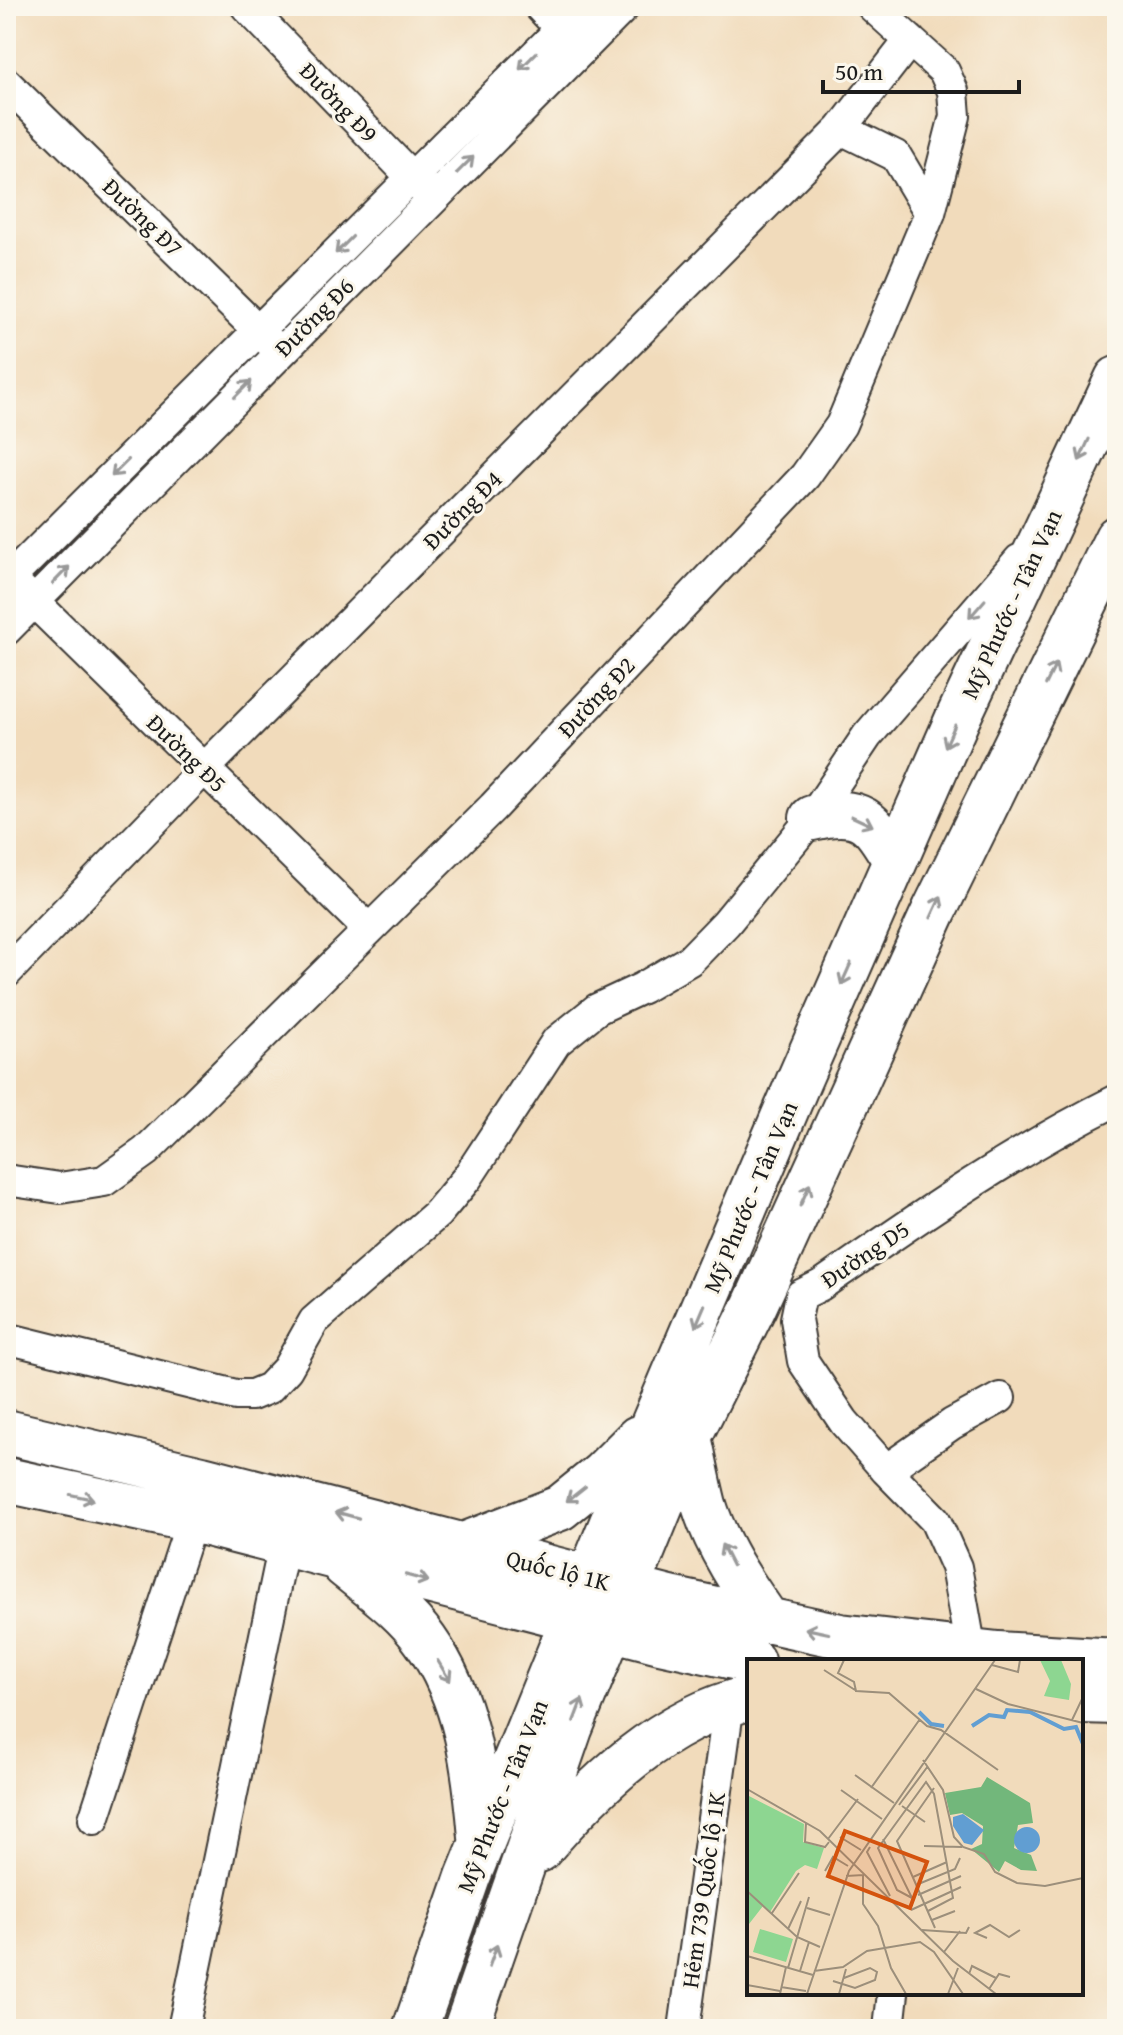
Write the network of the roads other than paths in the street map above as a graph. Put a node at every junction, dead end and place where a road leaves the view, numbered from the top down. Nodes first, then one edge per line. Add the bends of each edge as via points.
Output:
1 (246, 6) edge
2 (539, 6) edge
3 (584, 6) edge
4 (625, 6) edge
5 (872, 6) edge
6 (570, 39) junction
7 (910, 40) junction
8 (6, 83) edge
9 (841, 129) junction
10 (422, 188) junction
11 (930, 213) junction
12 (258, 331) junction
13 (280, 352) junction
14 (1117, 379) edge
15 (156, 433) junction
16 (177, 456) junction
17 (1047, 528) junction
18 (1117, 538) edge
19 (7, 578) edge
20 (34, 602) junction
21 (6, 630) edge
22 (204, 769) junction
23 (812, 818) junction
24 (895, 860) junction
25 (369, 930) junction
26 (6, 973) edge
27 (1117, 1100) edge
28 (6, 1180) edge
29 (784, 1241) junction
30 (801, 1295) junction
31 (6, 1338) edge
32 (1000, 1398) dead end
33 (672, 1430) junction
34 (6, 1432) edge
35 (886, 1470) junction
36 (6, 1480) edge
37 (192, 1520) junction
38 (284, 1544) junction
39 (464, 1545) junction
40 (332, 1556) junction
41 (609, 1583) junction
42 (768, 1621) junction
43 (592, 1623) junction
44 (971, 1651) junction
45 (747, 1660) edge
46 (1117, 1661) edge
47 (739, 1700) edge
48 (1083, 1701) edge
49 (1117, 1702) edge
50 (94, 1819) dead end
51 (481, 1845) junction
52 (524, 1867) junction
53 (893, 1995) edge
54 (183, 2029) edge
55 (415, 2029) edge
56 (466, 2029) edge
57 (684, 2029) edge
58 (889, 2029) edge

1 - 10 street, Đường Đ9
2 - 6 street
3 - 6 street, Đường Đ6
4 - 6 street, Đường Đ6
5 - 7 street, Đường Đ2
6 - 10 street, Đường Đ6
7 - 9 street, Đường Đ4
7 - 11 street, Đường Đ2 via 944,71 953,91 955,116
8 - 12 street, Đường Đ7
9 - 11 street via 896,156
9 - 22 street, Đường Đ4
10 -> 12 street, Đường Đ6
10 - 13 street, Đường Đ6
11 - 25 street, Đường Đ2 via 841,425 805,476 493,807
12 - 13 street, Đường Đ7
12 - 15 street, Đường Đ6
16 -> 13 street, Đường Đ6
14 -> 17 main road, Mỹ Phước - Tân Vạn
15 - 16 street
15 -> 19 street, Đường Đ6
20 -> 16 street, Đường Đ6
17 -> 23 street via 867,736
17 -> 24 main road, Mỹ Phước - Tân Vạn
29 -> 18 main road, Mỹ Phước - Tân Vạn via 935,909
19 - 20 street, Đường Đ5
20 - 21 street, Đường Đ6
20 - 22 street, Đường Đ5
22 - 25 street, Đường Đ5
22 - 26 street, Đường Đ4
23 -> 24 main road via 835,812 865,819
23 - 31 street via 690,960 597,1009 556,1042 467,1178 437,1214 314,1321 287,1369 269,1388 236,1395
24 -> 33 main road, Mỹ Phước - Tân Vạn
25 - 28 street, Đường Đ2 via 146,1151 104,1181 60,1188
27 - 30 street, Đường D5 via 996,1165
29 - 30 street
29 - 33 main road, Mỹ Phước - Tân Vạn
30 - 35 street, Đường D5 via 796,1319 803,1361 844,1422
32 - 35 street
33 -> 39 main road via 560,1508
33 - 41 main road, Mỹ Phước - Tân Vạn
42 -> 33 main road via 737,1576
39 -> 34 main road, Quốc lộ 1K
35 - 44 street, Đường D5 via 935,1520 956,1567
36 -> 37 main road, Quốc lộ 1K
37 - 38 main road, Quốc lộ 1K
37 - 50 street
38 - 40 main road, Quốc lộ 1K
38 - 54 street
39 - 41 main road, Quốc lộ 1K
40 -> 43 main road, Quốc lộ 1K
40 -> 51 main road via 390,1602 424,1638 452,1685 468,1734
41 - 42 main road, Quốc lộ 1K
41 - 43 main road, Mỹ Phước - Tân Vạn
44 -> 42 main road, Quốc lộ 1K via 840,1636
43 - 45 main road, Quốc lộ 1K
43 - 51 main road, Mỹ Phước - Tân Vạn
52 -> 43 main road, Mỹ Phước - Tân Vạn via 570,1729
44 - 46 main road, Quốc lộ 1K
47 - 52 main road via 654,1741 610,1774
47 - 57 street, Hẻm 739 Quốc lộ 1K
48 - 49 main road
51 - 55 main road, Mỹ Phước - Tân Vạn
56 -> 52 main road, Mỹ Phước - Tân Vạn
53 - 58 street

